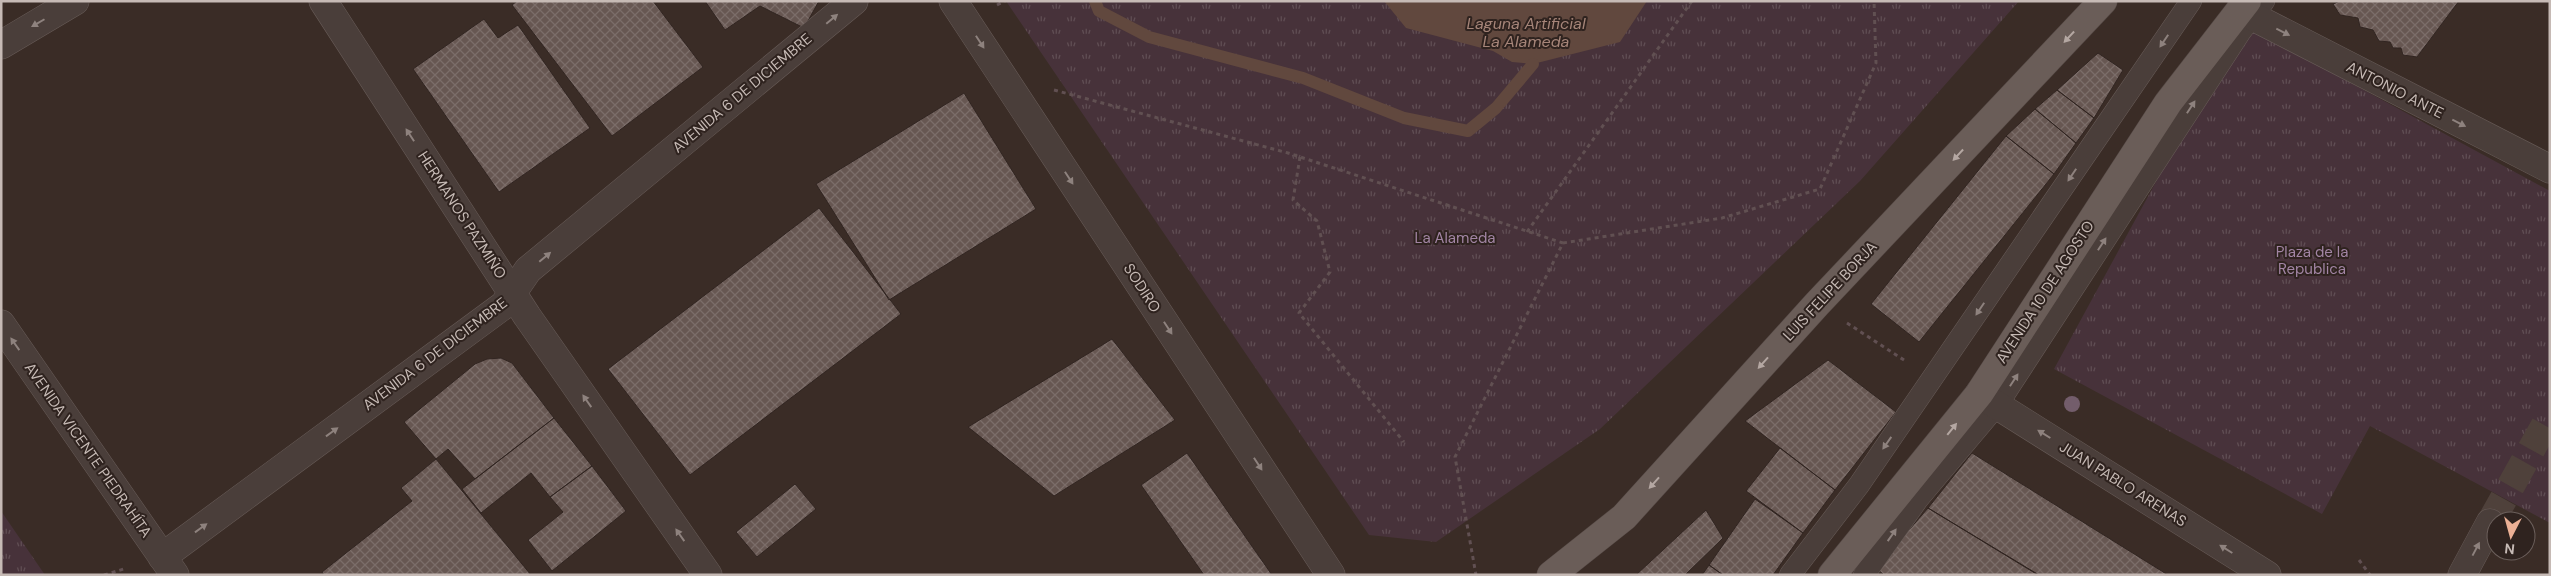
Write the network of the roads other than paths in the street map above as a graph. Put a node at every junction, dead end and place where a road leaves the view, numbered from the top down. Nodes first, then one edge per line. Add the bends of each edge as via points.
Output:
1 (75, 1) edge
2 (323, 1) edge
3 (854, 1) edge
4 (953, 1) edge
5 (2103, 1) edge
6 (2191, 1) edge
7 (2251, 7) edge
8 (1, 45) edge
9 (2550, 169) edge
10 (513, 293) junction
11 (1, 324) edge
12 (1989, 399) junction
13 (2486, 530) tunnel mouth
14 (169, 566) edge
15 (708, 575) edge
16 (1331, 575) edge
17 (1551, 575) edge
18 (1790, 575) edge
19 (1832, 575) edge
20 (1864, 575) edge
21 (2267, 575) edge
22 (2462, 575) edge

1 -> 8 street
10 -> 2 street, HERMANOS PAZMIÑO
10 -> 3 street, AVENIDA 6 DE DICIEMBRE via 528,270
4 -> 16 street, SODIRO
5 -> 17 main road, LUIS FELIPE BORJA via 1816,304 1624,517
6 -> 18 lane via 1858,485
7 -> 9 street, ANTONIO ANTE
12 -> 7 main road, AVENIDA 10 DE AGOSTO via 2168,102
14 -> 10 street, AVENIDA 6 DE DICIEMBRE via 504,305
15 -> 10 street, HERMANOS PAZMIÑO
14 -> 11 street, AVENIDA VICENTE PIEDRAHÍTA
19 -> 12 main road, AVENIDA 10 DE AGOSTO
20 -> 12 lane
21 -> 12 street, JUAN PABLO ARENAS
22 -> 13 street

